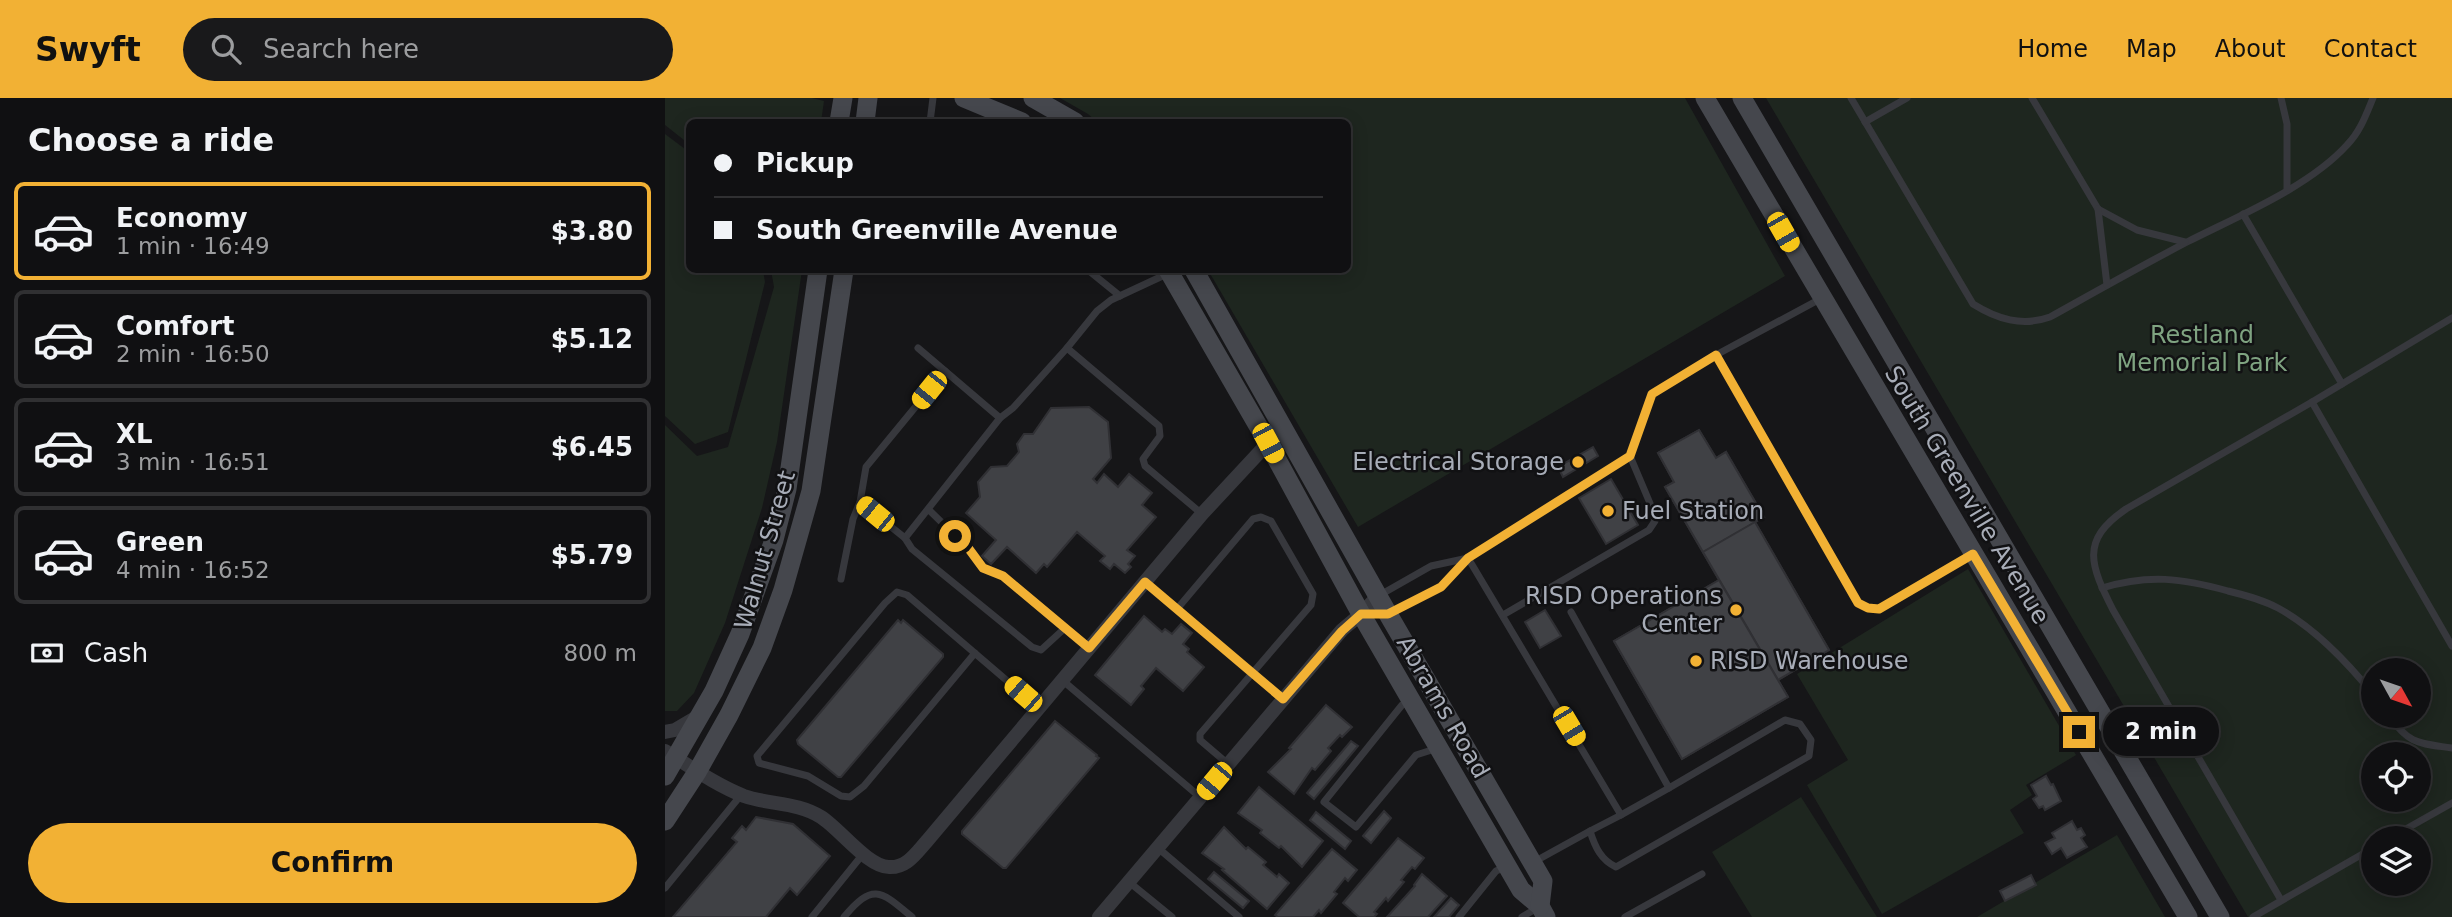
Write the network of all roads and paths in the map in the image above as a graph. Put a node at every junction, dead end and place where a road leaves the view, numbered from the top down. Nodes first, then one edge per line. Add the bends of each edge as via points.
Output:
1 (843, 98) edge
2 (869, 98) edge
3 (933, 98) edge
4 (964, 98) edge
5 (1033, 98) edge
6 (1705, 98) edge
7 (1742, 98) edge
8 (1851, 98) edge
9 (1906, 98) edge
10 (2032, 98) edge
11 (2281, 98) edge
12 (2372, 98) edge
13 (840, 119) edge
14 (866, 119) edge
15 (930, 119) edge
16 (1011, 119) edge
17 (1070, 119) edge
18 (1865, 122) junction
19 (2287, 189) junction
20 (2098, 209) junction
21 (2243, 214) junction
22 (2187, 242) junction
23 (818, 273) edge
24 (844, 273) edge
25 (1092, 273) edge
26 (1165, 273) edge
27 (1173, 273) edge
28 (1196, 273) edge
29 (1850, 283) junction
30 (2107, 285) junction
31 (1120, 296) junction
32 (1822, 298) junction
33 (2452, 318) edge
34 (918, 348) dead end
35 (1067, 348) junction
36 (1716, 355) junction
37 (945, 371) junction
38 (2342, 384) junction
39 (2312, 402) junction
40 (1000, 418) junction
41 (1287, 433) junction
42 (1268, 443) junction
43 (1630, 456) junction
44 (860, 502) junction
45 (929, 510) junction
46 (1202, 514) junction
47 (905, 538) junction
48 (1999, 539) junction
49 (1973, 554) junction
50 (1468, 558) junction
51 (841, 579) dead end
52 (1145, 582) junction
53 (2102, 588) junction
54 (1378, 596) junction
55 (1177, 609) junction
56 (1571, 612) dead end
57 (1361, 614) junction
58 (1388, 614) junction
59 (1503, 615) junction
60 (1065, 628) junction
61 (2452, 646) edge
62 (1089, 648) junction
63 (975, 653) junction
64 (1253, 673) junction
65 (1062, 680) junction
66 (2361, 681) edge
67 (1283, 699) junction
68 (1411, 700) junction
69 (1038, 708) junction
70 (704, 712) junction
71 (2400, 728) edge
72 (665, 732) edge
73 (1439, 748) junction
74 (2452, 748) edge
75 (671, 755) edge
76 (1228, 764) junction
77 (697, 772) junction
78 (665, 776) edge
79 (1669, 788) junction
80 (742, 795) junction
81 (1200, 797) junction
82 (2452, 803) edge
83 (1621, 815) junction
84 (665, 821) edge
85 (2411, 826) edge
86 (1590, 831) junction
87 (1157, 847) junction
88 (863, 854) junction
89 (2361, 855) edge
90 (1532, 863) junction
91 (1507, 866) junction
92 (1702, 874) dead end
93 (1128, 881) junction
94 (665, 888) edge
95 (2281, 900) junction
96 (1543, 911) edge
97 (812, 917) edge
98 (844, 917) edge
99 (912, 917) edge
100 (1099, 917) edge
101 (1172, 917) edge
102 (1239, 917) edge
103 (1459, 917) edge
104 (1522, 917) edge
105 (1625, 917) edge
106 (2188, 917) edge
107 (2220, 917) edge
108 (2253, 917) edge

1 - 13 main road
2 - 14 main road
3 - 15 lane
4 - 16 main road
5 - 17 main road
6 - 32 main road, South Greenville Avenue
7 - 29 main road, South Greenville Avenue
8 - 18 lane
9 - 18 lane
10 - 20 lane
11 - 19 lane via 2287,124
12 - 19 lane via 2349,144
18 - 30 lane via 1973,304 2007,319 2029,322 2050,317
19 - 21 lane
20 - 22 lane via 2137,230
20 - 30 lane
21 - 22 lane
21 - 38 lane
22 - 30 lane
23 - 70 main road, Walnut Street via 787,489 740,634
24 - 77 main road, Walnut Street via 811,491 786,578 762,648
25 - 31 lane
26 - 31 lane
27 - 42 main road, Abrams Road
28 - 41 main road, Abrams Road
29 - 32 main road
29 - 48 main road, South Greenville Avenue
31 - 35 lane via 1097,311
32 - 36 lane
32 - 49 main road, South Greenville Avenue
33 - 38 lane
34 - 37 lane
35 - 40 lane
35 - 46 lane via 1159,426 1160,436 1143,459 1145,466
36 - 43 lane via 1652,394
36 - 49 lane via 1858,603 1879,609
37 - 40 lane
37 - 44 lane via 866,467
38 - 39 lane
39 - 53 lane via 2110,522 2098,536 2092,555
39 - 61 lane
40 - 45 lane
41 - 42 street
41 - 54 main road, Abrams Road
42 - 46 street
42 - 57 main road, Abrams Road
43 - 50 lane
43 - 59 lane via 1652,508 1655,521 1649,530
44 - 47 lane
44 - 51 lane
45 - 47 lane
45 - 60 lane via 983,568 1003,576
46 - 52 street
47 - 60 lane via 912,549 1032,647 1041,650
48 - 49 main road
48 - 107 main road, South Greenville Avenue
49 - 106 main road, South Greenville Avenue
50 - 54 lane via 1431,566
50 - 58 lane via 1441,587
50 - 59 lane
52 - 55 lane
52 - 62 street
53 - 66 lane via 2134,579 2170,579 2262,601 2305,626
53 - 95 lane
54 - 57 street
54 - 58 main road, Abrams Road
55 - 64 lane
55 - 64 lane via 1253,519 1271,521 1313,598
56 - 79 lane
57 - 58 street
57 - 67 street
57 - 68 main road, Abrams Road
58 - 90 main road, Abrams Road
59 - 83 lane
60 - 62 lane
62 - 65 street
63 - 63 lane via 907,595 897,592 757,756 759,763 809,776 849,797 865,786
63 - 69 lane
64 - 67 lane
64 - 76 lane via 1200,734 1200,740
65 - 69 street
65 - 81 lane
67 - 76 street
68 - 73 main road, Abrams Road
68 - 73 lane via 1402,705 1324,802 1356,827 1416,755
69 - 88 street via 903,866 887,868
70 - 72 street
70 - 75 main road, Walnut Street
71 - 74 lane via 2410,740
73 - 91 main road, Abrams Road
75 - 77 street
75 - 78 main road, Walnut Street
76 - 81 street
77 - 80 street
77 - 84 main road, Walnut Street
79 - 83 lane
79 - 86 lane via 1785,720 1800,724 1811,740 1809,756 1616,867 1606,862
80 - 88 street via 795,805 819,816
80 - 94 lane
81 - 87 street
82 - 85 lane
83 - 86 lane
86 - 90 lane
87 - 93 street
87 - 102 lane
88 - 97 lane
89 - 95 lane
90 - 96 main road, Abrams Road via 1543,881
91 - 96 main road, Abrams Road via 1521,890
91 - 103 lane via 1496,871
92 - 105 lane
93 - 100 street
93 - 101 lane
95 - 108 lane
96 - 104 lane
98 - 99 lane via 857,901 877,893

